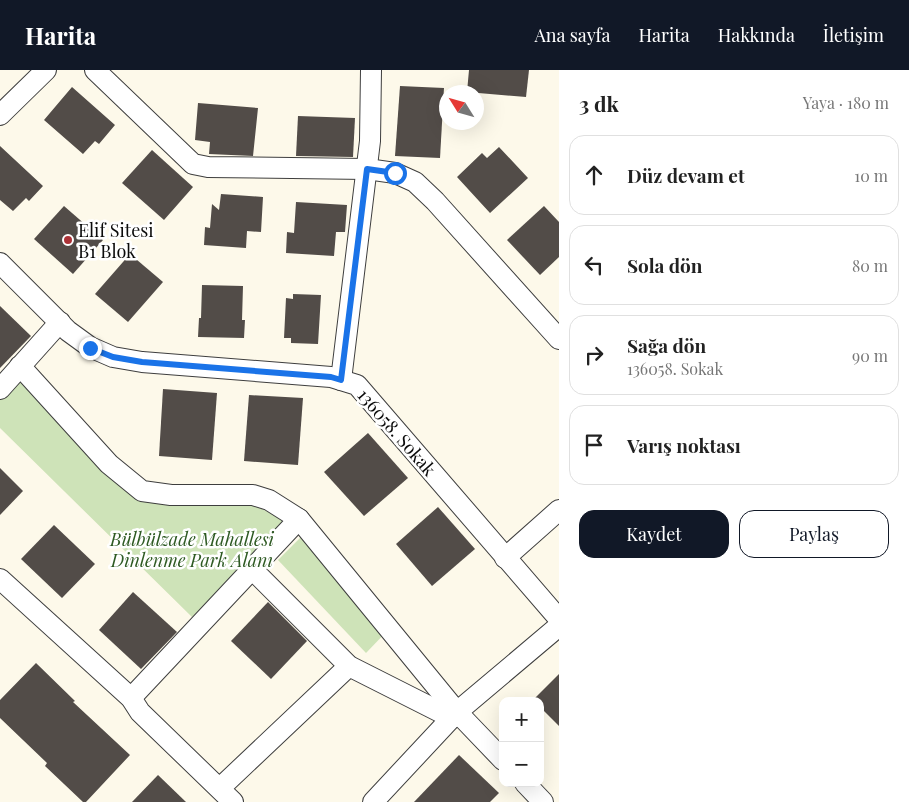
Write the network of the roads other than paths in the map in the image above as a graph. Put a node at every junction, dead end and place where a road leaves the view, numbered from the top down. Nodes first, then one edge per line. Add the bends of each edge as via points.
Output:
1 (46, 70) edge
2 (95, 70) edge
3 (371, 70) edge
4 (0, 115) edge
5 (367, 169) junction
6 (0, 263) edge
7 (60, 322) junction
8 (559, 339) edge
9 (20, 366) junction
10 (341, 380) junction
11 (0, 389) edge
12 (559, 510) edge
13 (299, 519) junction
14 (506, 558) junction
15 (252, 569) junction
16 (0, 579) edge
17 (559, 619) edge
18 (559, 626) edge
19 (349, 666) junction
20 (131, 698) junction
21 (454, 715) junction
22 (499, 756) edge
23 (227, 795) edge
24 (373, 802) edge

1 - 4 street
2 - 5 street via 193,164 208,167
3 - 5 street
5 - 8 street via 395,173 416,182
5 - 10 street
6 - 7 street, 136058. Sokak
7 - 9 street
7 - 10 street, 136058. Sokak via 90,348 113,357
9 - 11 street
9 - 13 street via 109,464 142,491 171,495 253,495 269,500
10 - 14 street, 136058. Sokak via 357,385
12 - 14 street
13 - 15 street
13 - 21 street
14 - 17 street, 136058. Sokak
15 - 19 street
15 - 20 street
16 - 20 street
18 - 21 street
19 - 21 street
19 - 23 street
20 - 23 street via 140,712
21 - 22 street
21 - 24 street

